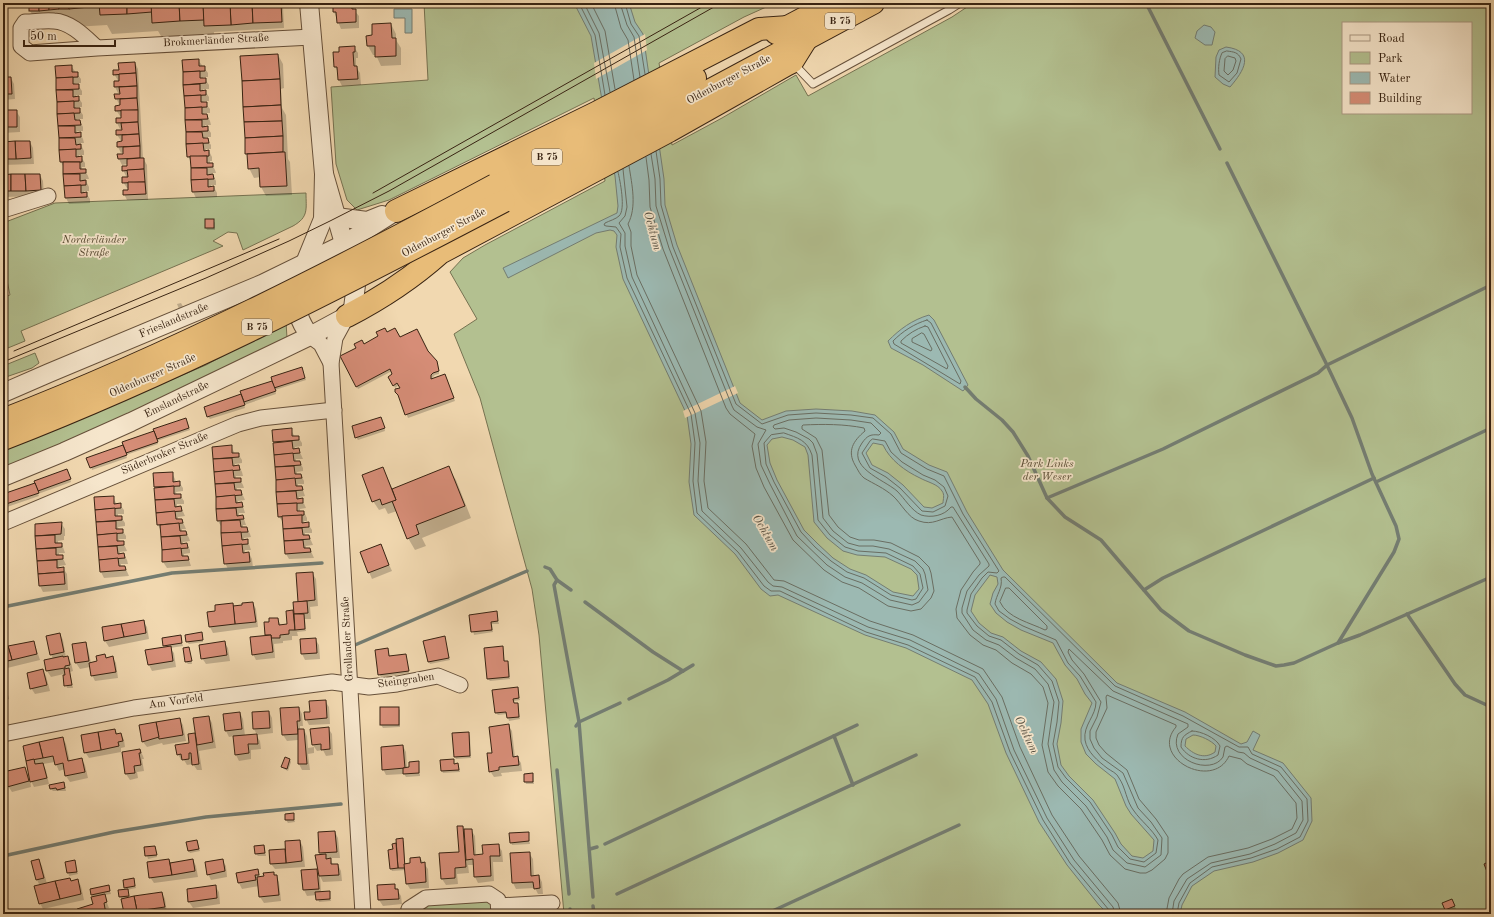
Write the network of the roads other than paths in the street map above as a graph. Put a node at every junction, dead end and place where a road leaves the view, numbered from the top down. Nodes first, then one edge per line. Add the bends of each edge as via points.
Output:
1 (309, 3) edge
2 (834, 3) edge
3 (873, 3) edge
4 (960, 3) edge
5 (798, 33) junction
6 (312, 37) junction
7 (97, 48) dead end
8 (792, 62) junction
9 (665, 105) junction
10 (599, 140) junction
11 (324, 174) junction
12 (499, 193) junction
13 (48, 196) dead end
14 (3, 210) edge
15 (396, 212) junction
16 (336, 217) junction
17 (344, 244) junction
18 (305, 262) junction
19 (347, 316) junction
20 (310, 336) junction
21 (331, 363) junction
22 (3, 393) edge
23 (334, 410) junction
24 (3, 420) edge
25 (3, 439) edge
26 (3, 477) edge
27 (3, 523) edge
28 (350, 683) junction
29 (460, 685) dead end
30 (3, 734) edge
31 (552, 903) dead end
32 (499, 910) edge
33 (363, 914) edge
34 (408, 914) edge

1 - 6 street
2 - 5 highway, Oldenburger Straße / B 75
3 - 5 highway, Oldenburger Straße / B 75
4 - 8 lane via 813,84
5 - 8 highway
5 - 9 highway, Oldenburger Straße / B 75
5 - 9 highway via 760,30
6 - 7 street, Brokmerländer Straße
6 - 11 street
8 - 9 highway via 753,85
9 - 10 highway, Oldenburger Straße / B 75
9 - 10 highway
10 - 12 highway, Oldenburger Straße / B 75
10 - 15 highway
10 - 19 highway via 397,286 371,304
11 - 16 street
11 - 18 street via 323,219
12 - 24 highway, Oldenburger Straße / B 75, bridge via 372,251 177,347
12 - 25 highway, Oldenburger Straße / B 75, bridge via 377,268 182,364
13 - 14 street
15 - 16 street via 367,221
15 - 17 street, Frieslandstraße
16 - 17 street
17 - 18 street, Frieslandstraße
17 - 19 street, Grollander Straße via 356,284 353,308
18 - 20 street, Grollander Straße via 299,277 295,303 299,318
18 - 22 street, Frieslandstraße via 262,284
19 - 20 street, Emslandstraße
19 - 21 street, Grollander Straße via 335,338
20 - 21 street, Grollander Straße via 321,344
20 - 26 street, Emslandstraße via 84,443
21 - 23 street, Grollander Straße
23 - 27 street, Süderbroker Straße via 261,418 238,424
23 - 28 street, Grollander Straße
28 - 29 street, Steingraben via 369,686 397,684 438,676
28 - 30 street, Am Vorfeld via 332,682 134,708
28 - 33 street, Grollander Straße
31 - 32 street
32 - 34 street via 498,900 489,894 426,898 409,909

